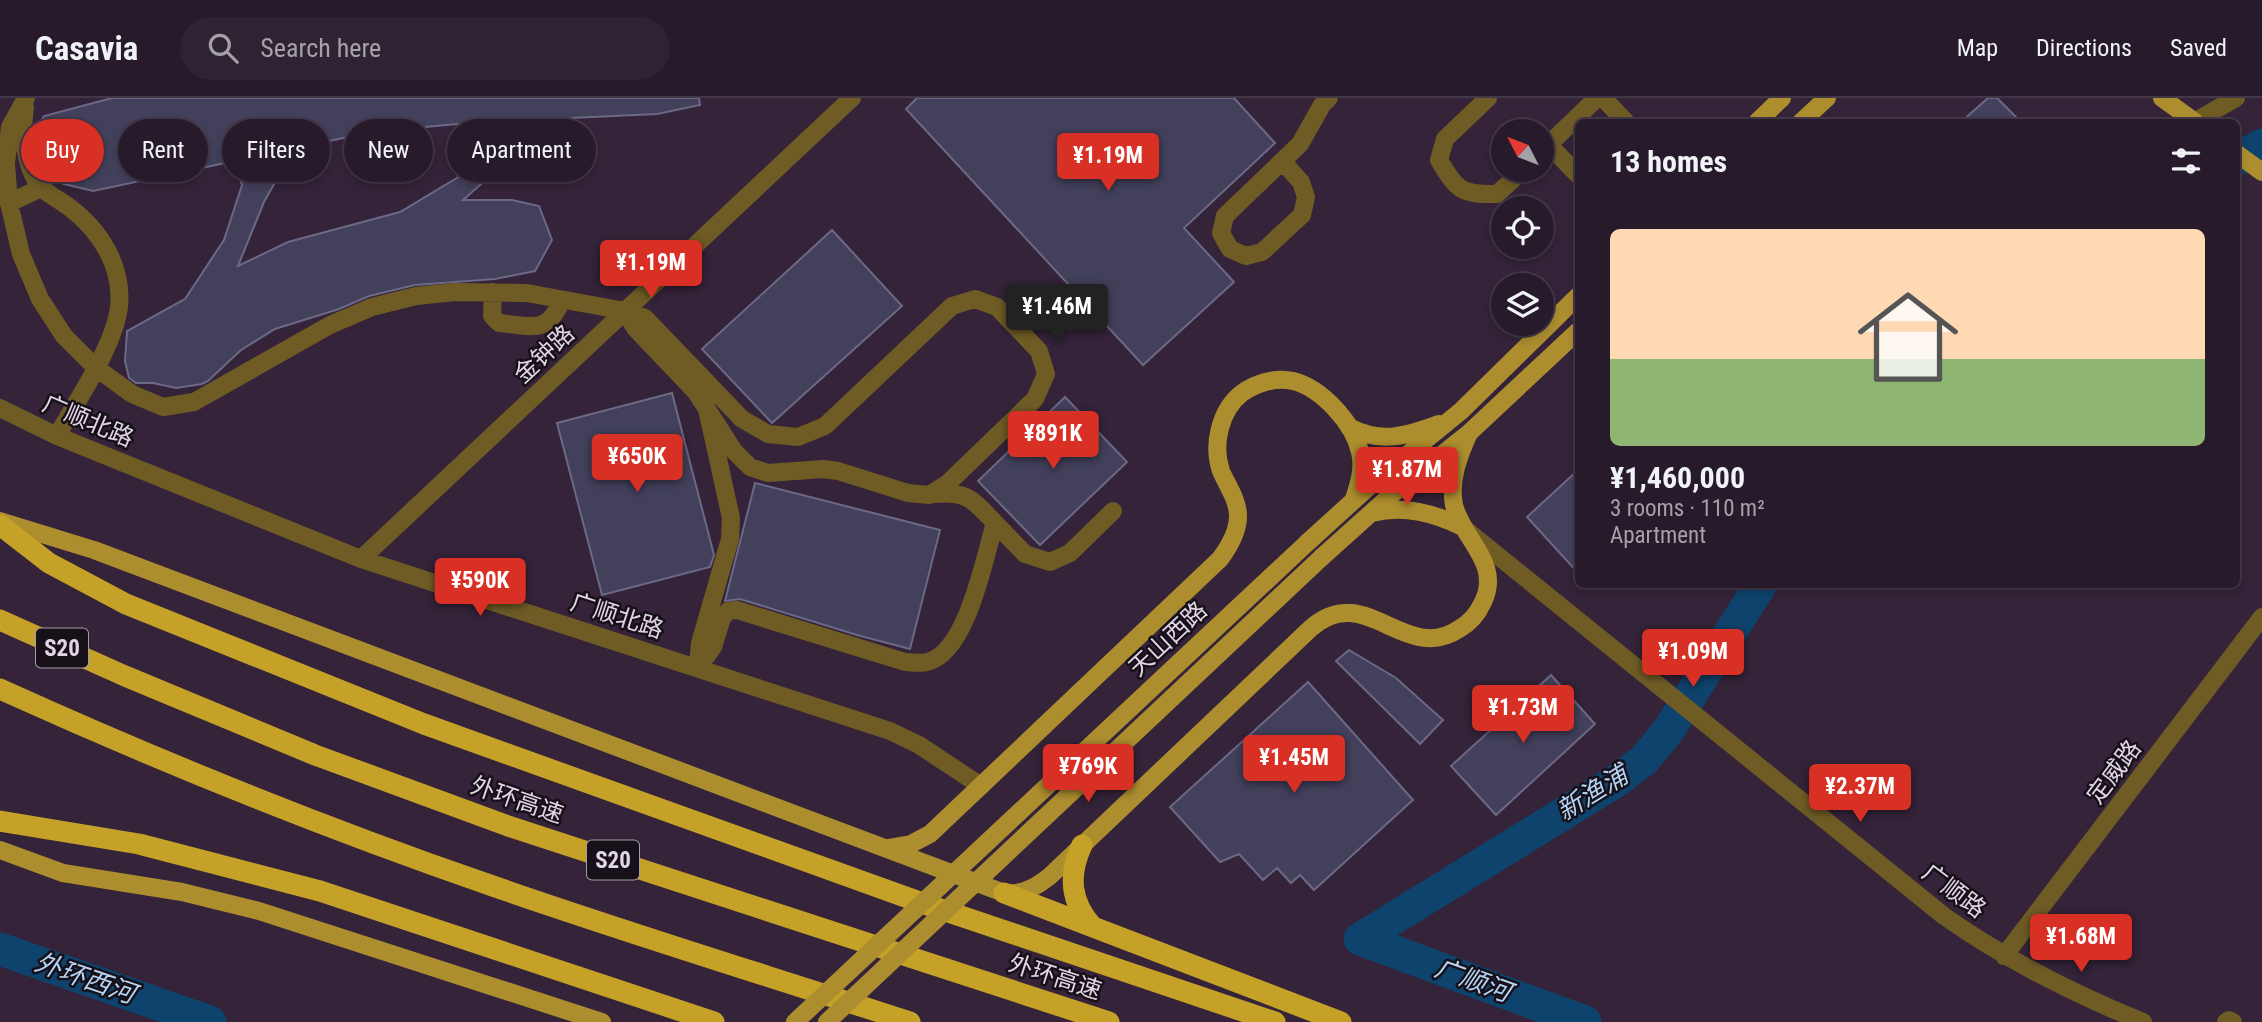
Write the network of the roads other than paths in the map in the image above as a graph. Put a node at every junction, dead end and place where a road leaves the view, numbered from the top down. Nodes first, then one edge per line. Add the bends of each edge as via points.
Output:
1 (26, 98) edge
2 (852, 98) edge
3 (1329, 98) edge
4 (1600, 98) edge
5 (1782, 98) edge
6 (1827, 98) edge
7 (2162, 98) edge
8 (2236, 98) edge
9 (1486, 99) edge
10 (1577, 119) edge
11 (1623, 119) edge
12 (1760, 119) edge
13 (1804, 119) edge
14 (2190, 119) edge
15 (2199, 119) edge
16 (1575, 121) edge
17 (1554, 140) edge
18 (1554, 155) edge
19 (2240, 156) edge
20 (1283, 162) junction
21 (2262, 172) edge
22 (1575, 173) edge
23 (1510, 182) edge
24 (41, 188) junction
25 (9, 203) junction
26 (493, 292) junction
27 (1575, 299) edge
28 (562, 300) junction
29 (625, 312) junction
30 (1575, 334) edge
31 (95, 367) junction
32 (0, 408) edge
33 (707, 409) junction
34 (1453, 418) junction
35 (1349, 427) junction
36 (1469, 433) junction
37 (57, 436) junction
38 (929, 495) junction
39 (1354, 499) junction
40 (1113, 511) dead end
41 (1368, 514) junction
42 (0, 523) edge
43 (995, 523) junction
44 (1463, 527) junction
45 (361, 559) junction
46 (2262, 617) edge
47 (0, 620) edge
48 (698, 668) junction
49 (0, 689) edge
50 (981, 786) junction
51 (0, 821) edge
52 (930, 834) junction
53 (1082, 845) junction
54 (881, 847) junction
55 (0, 850) edge
56 (929, 865) junction
57 (1004, 893) junction
58 (1093, 927) junction
59 (2004, 956) junction
60 (603, 1022) edge
61 (714, 1022) edge
62 (795, 1022) edge
63 (827, 1022) edge
64 (910, 1022) edge
65 (1109, 1022) edge
66 (1275, 1022) edge
67 (1341, 1022) edge
68 (2143, 1022) edge
69 (2226, 1022) edge
70 (2233, 1022) edge

1 - 24 street via 22,127 27,158
1 - 25 street via 10,127 6,164
2 - 29 street, 金钟路
3 - 20 street
4 - 10 street
4 - 11 street
5 - 12 main road
6 - 13 main road
7 - 14 main road
8 - 15 street
9 - 23 street via 1445,139 1439,160 1451,181 1470,195 1497,194
16 - 17 street
18 - 22 street
19 - 21 main road
20 - 20 street via 1225,216 1222,233 1230,249 1246,256 1262,252 1302,215 1306,197 1301,182
24 - 25 street
24 - 31 street via 72,208 98,235 119,279 119,308 110,341
25 - 31 street via 21,254 40,299 64,336
26 - 28 street
26 - 28 street via 492,316 499,324 548,323
26 - 31 street via 416,296 372,307 330,325 194,402 163,407 132,394
27 - 34 main road, 天山西路
28 - 29 street
29 - 33 street
29 - 38 street via 645,318 742,419 768,434 798,437 825,426 952,306 975,299 997,307 1039,351 1046,374 1035,398 947,484
29 - 45 street, 金钟路
30 - 36 main road, 天山西路
31 - 37 street
32 - 37 street, 广顺北路
33 - 38 street via 750,467 768,473 838,471
33 - 48 street via 731,518 730,540 699,643
34 - 35 main road via 1389,438
34 - 39 main road, 天山西路
35 - 39 main road via 1362,460
35 - 50 main road via 1319,396 1292,381 1263,383 1234,401 1218,442 1221,469 1238,515 1224,554
36 - 41 main road, 天山西路
36 - 44 main road via 1454,480 1454,503
37 - 45 street, 广顺北路
38 - 43 street via 955,492 972,499
39 - 62 main road, 天山西路, bridge
40 - 43 street via 1070,553 1050,562 1025,554
41 - 44 main road via 1393,509 1419,511
41 - 63 main road, 天山西路, bridge
42 - 54 main road via 94,550
42 - 66 highway via 49,563 126,604 424,724 925,904
43 - 48 street via 963,627 949,649 928,663 905,662 737,610 722,618 712,647
44 - 53 main road via 1483,559 1489,584 1482,606 1466,624 1451,634 1426,639 1406,635 1363,614 1343,612 1323,619
44 - 59 street, 广顺路 via 1944,916
45 - 48 street, 广顺北路
46 - 59 street, 定威路
47 - 65 highway, 外环高速 / S20 via 315,755 508,826
48 - 50 street, 广顺北路 via 890,731
49 - 64 highway, S20 via 99,734 488,885
50 - 52 main road
51 - 61 highway via 139,844 320,891
52 - 54 main road via 911,844
52 - 56 main road via 921,850
53 - 57 main road via 1032,889
53 - 58 highway via 1074,866 1073,889 1078,907
54 - 56 main road
55 - 60 main road via 63,873 182,892 259,911
56 - 57 main road
57 - 58 highway
58 - 67 highway
59 - 68 street, 广顺路
69 - 70 street

